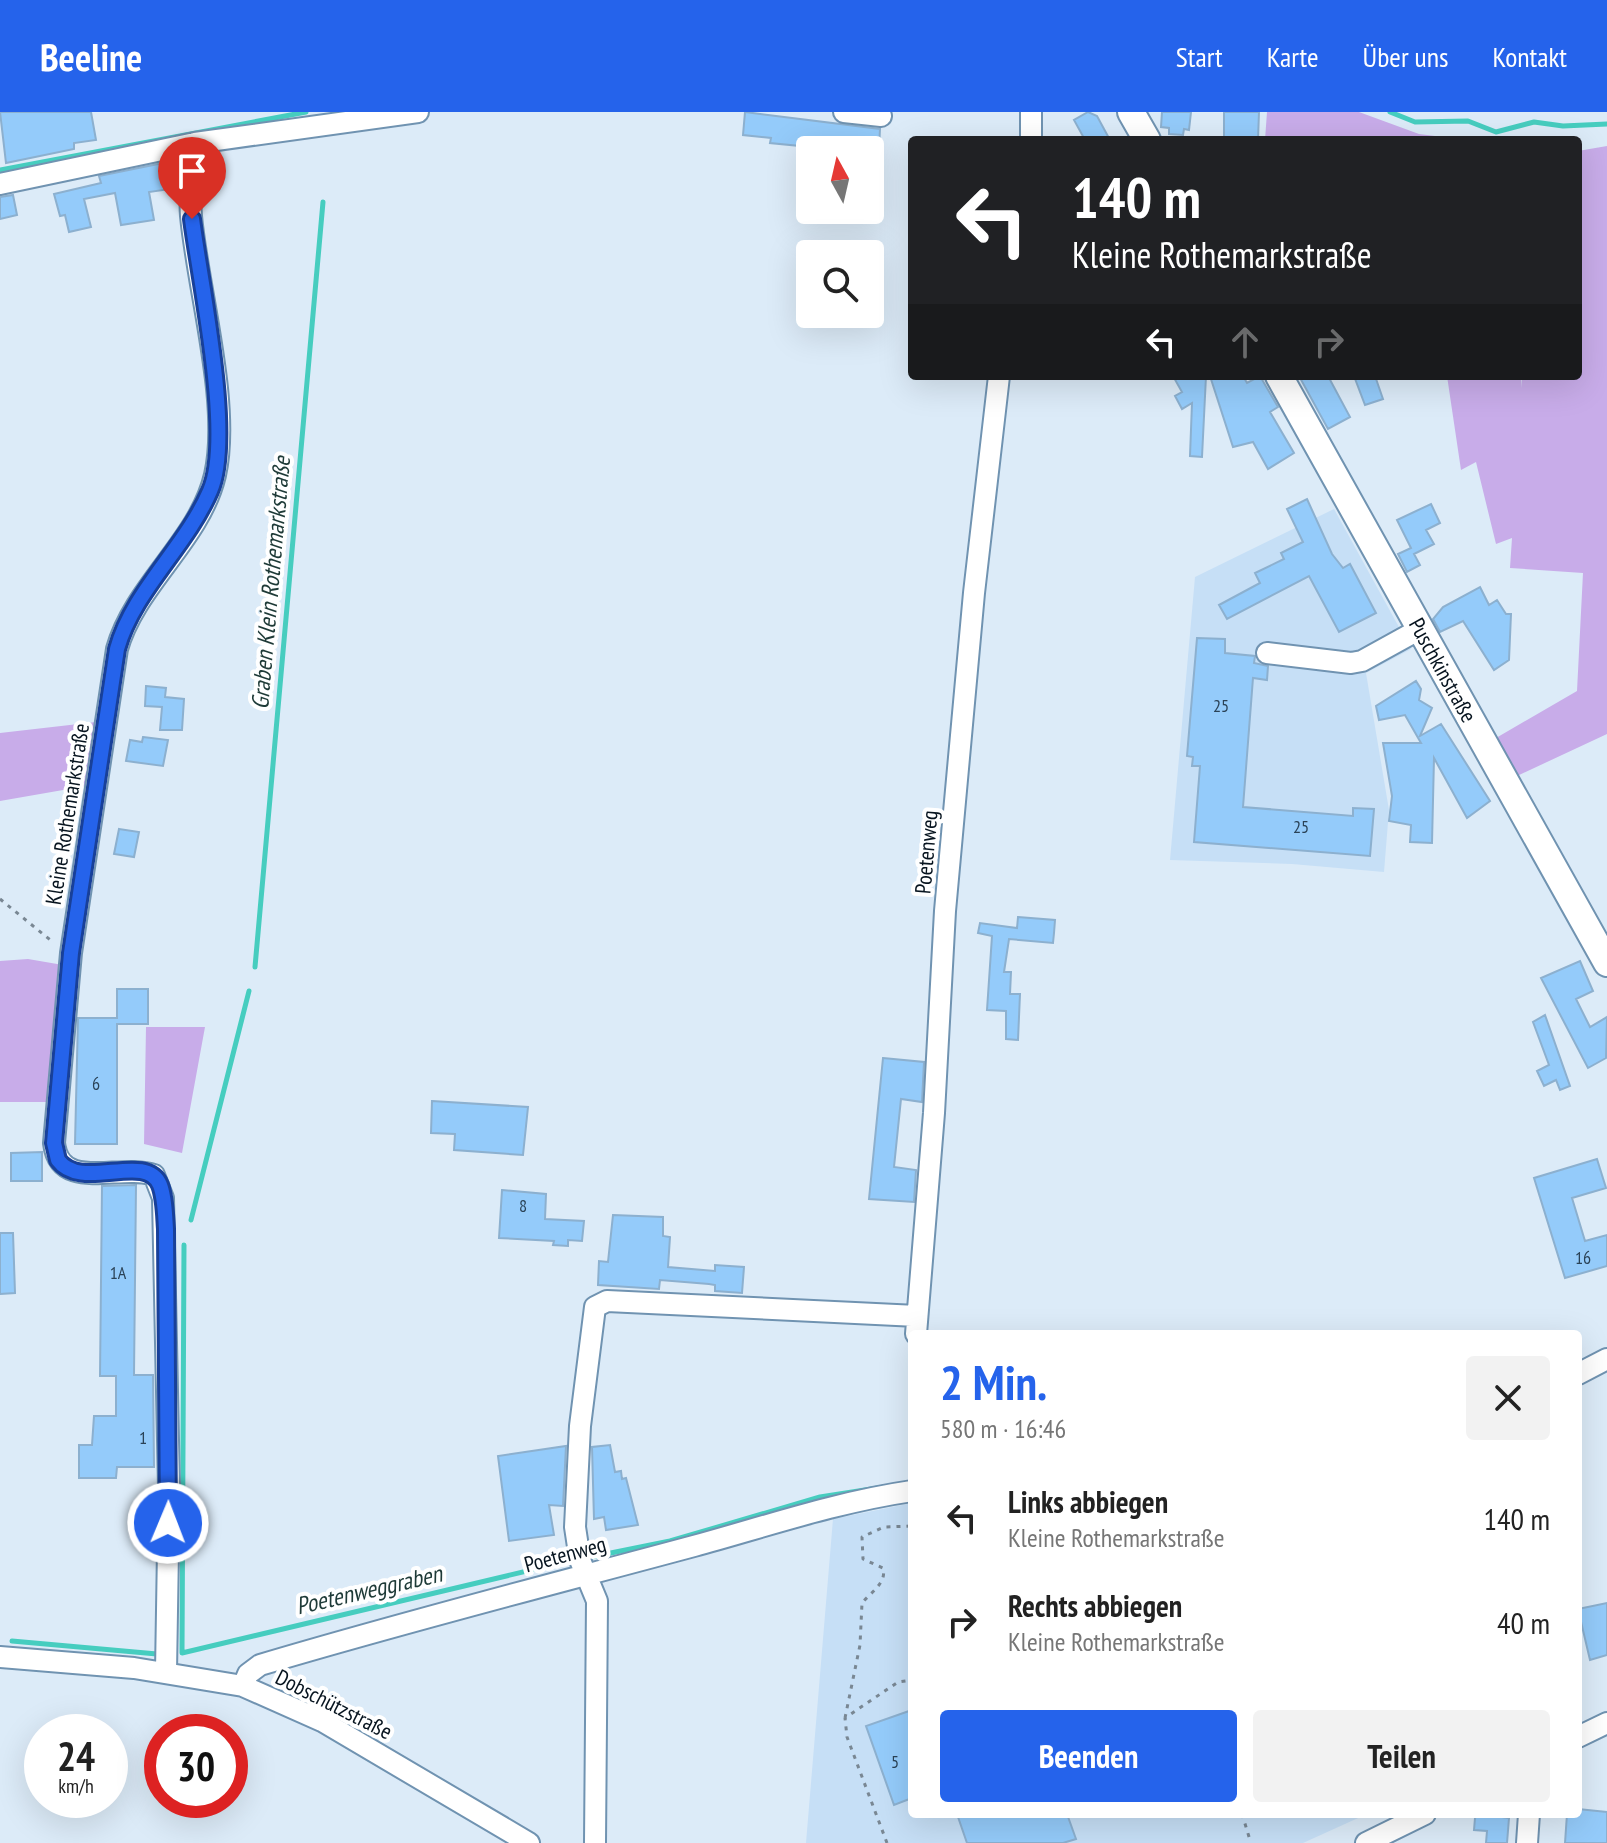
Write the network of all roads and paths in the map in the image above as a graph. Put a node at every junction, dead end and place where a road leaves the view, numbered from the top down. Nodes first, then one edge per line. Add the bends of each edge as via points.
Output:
1 (418, 112) edge
2 (844, 112) edge
3 (1031, 112) edge
4 (1131, 112) edge
5 (881, 116) dead end
6 (1031, 136) edge
7 (1145, 136) edge
8 (195, 143) junction
9 (0, 184) edge
10 (999, 380) edge
11 (1281, 380) edge
12 (1420, 629) junction
13 (1267, 653) dead end
14 (0, 899) edge
15 (71, 953) junction
16 (1607, 963) edge
17 (916, 1325) edge
18 (1607, 1359) edge
19 (1582, 1372) edge
20 (908, 1492) edge
21 (908, 1526) edge
22 (586, 1573) junction
23 (0, 1657) edge
24 (166, 1672) junction
25 (908, 1681) edge
26 (243, 1686) junction
27 (845, 1718) junction
28 (1607, 1723) edge
29 (1582, 1735) edge
30 (1243, 1818) edge
31 (1417, 1818) edge
32 (1529, 1818) edge
33 (1250, 1840) dead end
34 (529, 1843) edge
35 (595, 1843) edge
36 (887, 1843) edge
37 (1366, 1843) edge
38 (1527, 1843) edge

1 - 8 street
2 - 5 street
3 - 6 street
4 - 7 main road
8 - 9 street
8 - 15 street, Kleine Rothemarkstraße via 192,219 217,397 216,473 198,514 120,637
10 - 17 street, Poetenweg via 945,911
11 - 12 main road, Puschkinstraße
12 - 13 street via 1351,663
12 - 16 main road, Puschkinstraße
14 - 15 path
15 - 24 street, Kleine Rothemarkstraße via 55,1153 62,1166 75,1173 154,1175 163,1198 169,1488
17 - 22 street via 599,1303 592,1312 576,1474 576,1544
18 - 19 street
20 - 22 street, Poetenweg via 820,1508
21 - 27 path via 884,1527 862,1537 863,1559 883,1568 885,1575 862,1603 860,1645
22 - 26 street, Poetenweg via 260,1665
22 - 35 street via 596,1591 599,1636
23 - 24 street, Dobschützstraße
24 - 26 street, Dobschützstraße
25 - 27 path
26 - 34 street, Dobschützstraße via 322,1721
27 - 36 path via 847,1737
28 - 29 street
30 - 33 path
31 - 37 street
32 - 38 street

